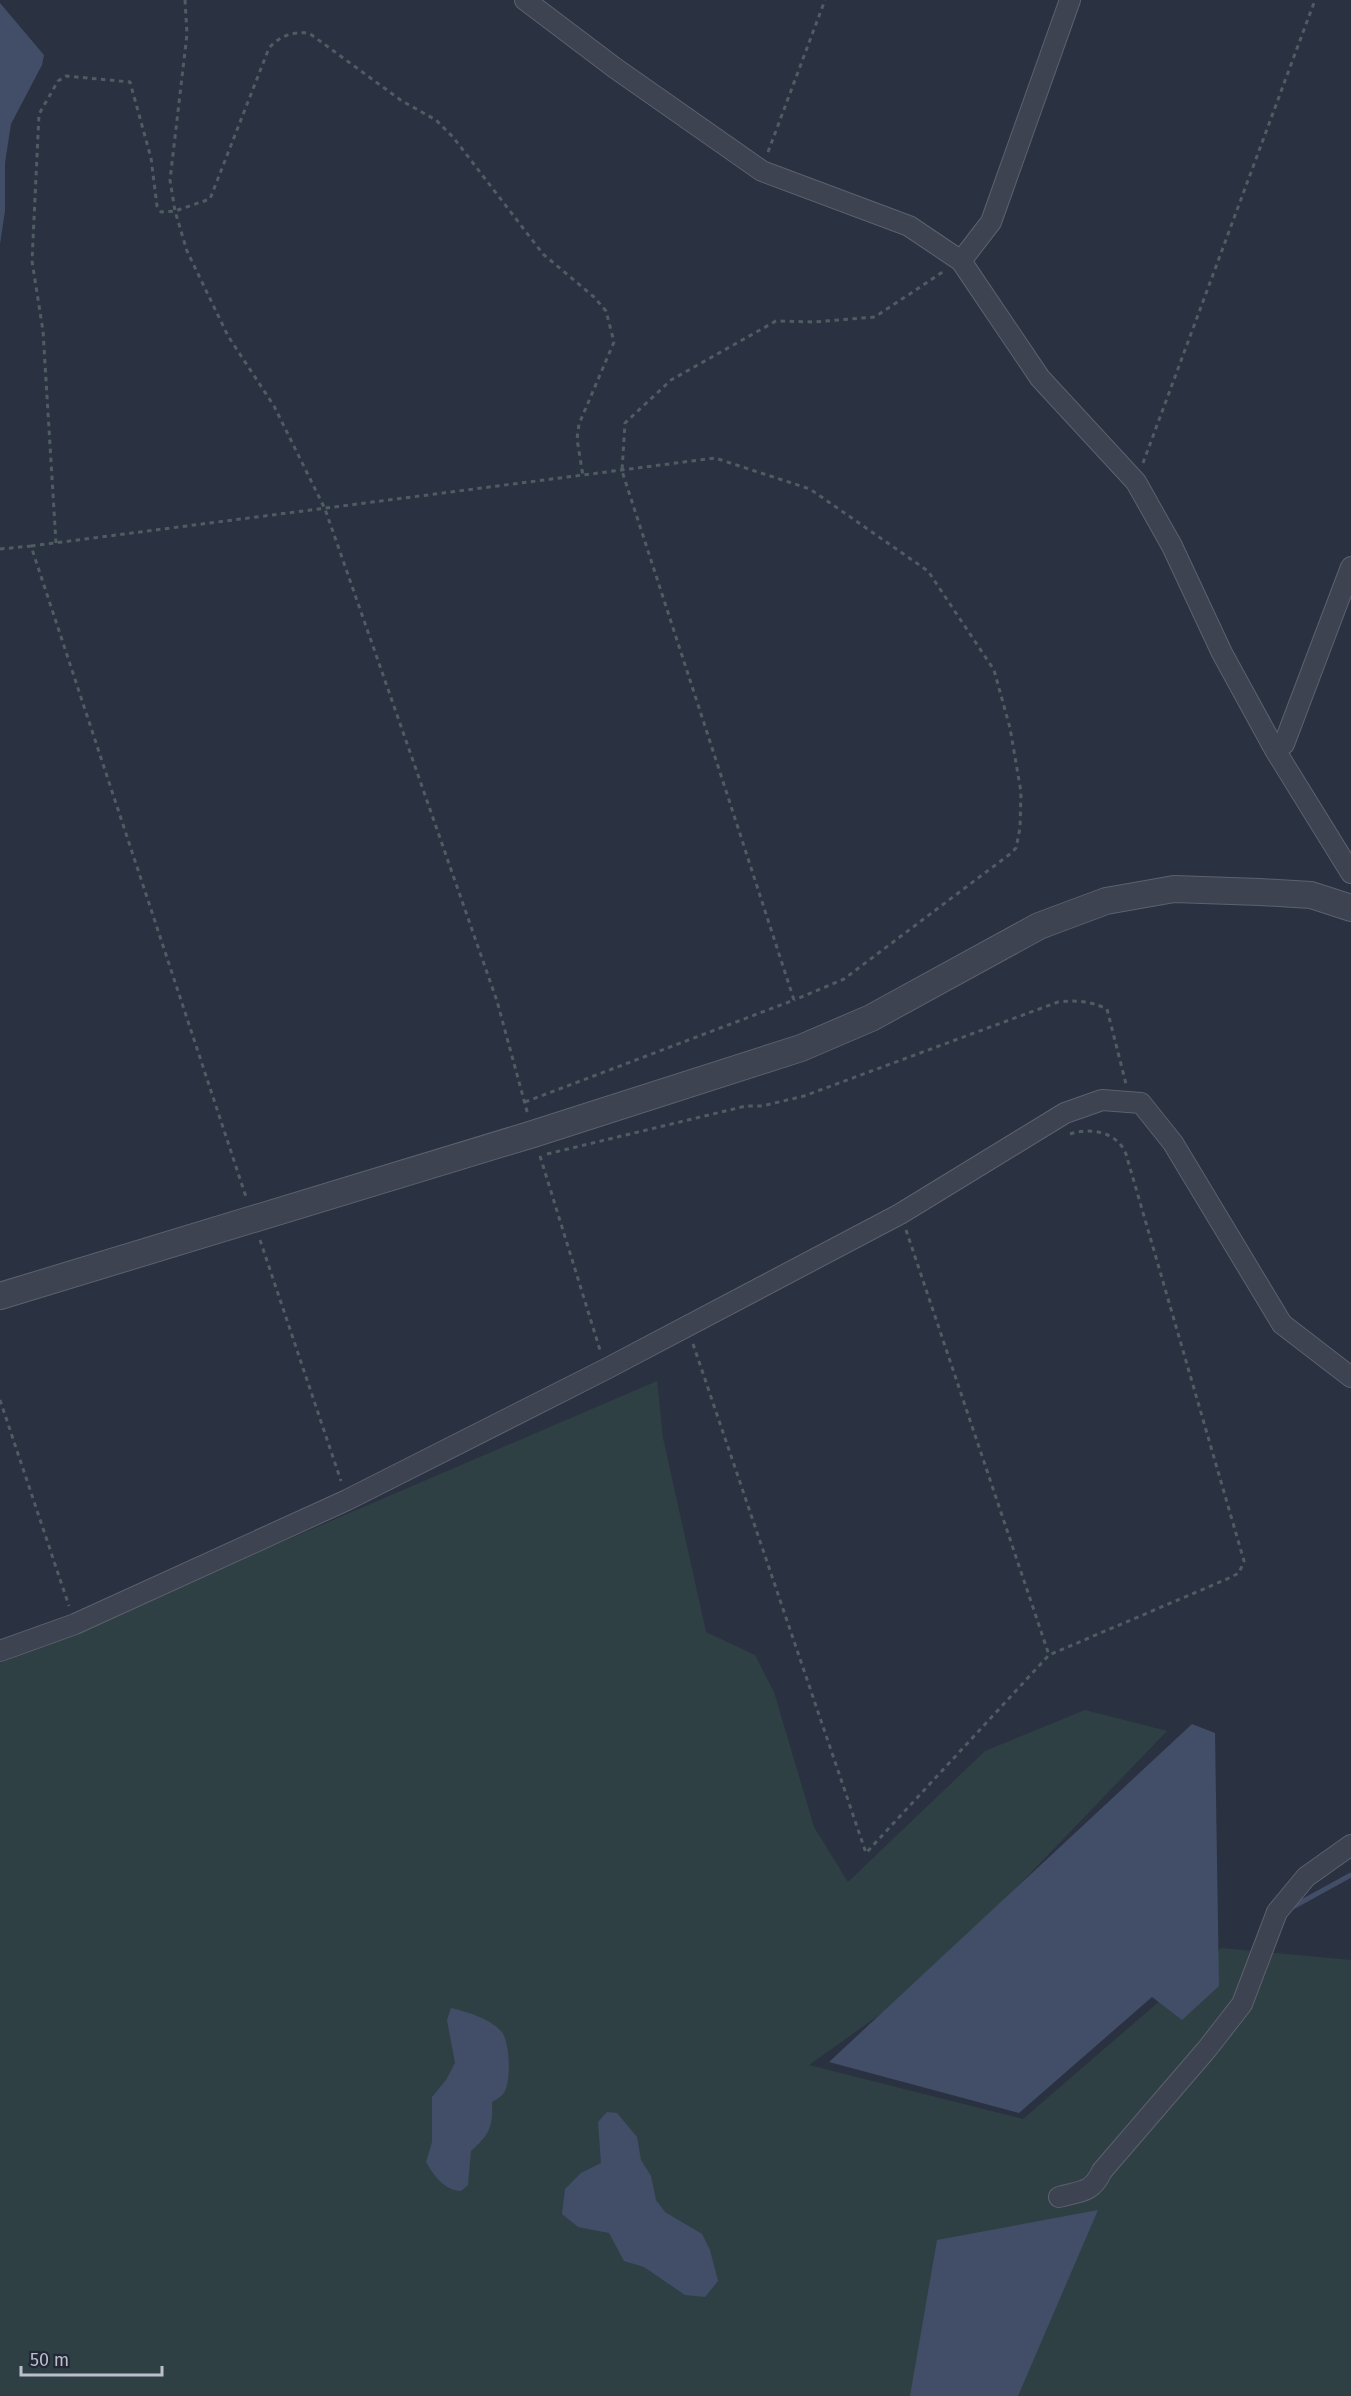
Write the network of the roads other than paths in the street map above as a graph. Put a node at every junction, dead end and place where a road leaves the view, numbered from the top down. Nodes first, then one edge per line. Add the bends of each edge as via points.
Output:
1 (525, 0) edge
2 (1070, 0) edge
3 (961, 261) junction
4 (1351, 567) edge
5 (1275, 750) junction
6 (1351, 873) edge
7 (1351, 908) edge
8 (0, 1296) edge
9 (1351, 1377) edge
10 (0, 1651) edge
11 (1351, 1845) edge
12 (1059, 2197) dead end

1 - 3 street via 762,171 909,226
2 - 3 street via 991,222
3 - 5 street via 1040,378 1136,482
4 - 5 street via 1284,744
5 - 6 street
7 - 8 street via 1311,895 1238,891 1174,889 1106,900 1039,926 871,1018 801,1048 536,1145 253,1219
9 - 10 street via 1282,1324 1173,1143 1141,1103 1102,1100 1065,1113 900,1214 687,1327 347,1500 75,1624
11 - 12 street via 1306,1877 1277,1912 1242,2004 1102,2170 1096,2183

